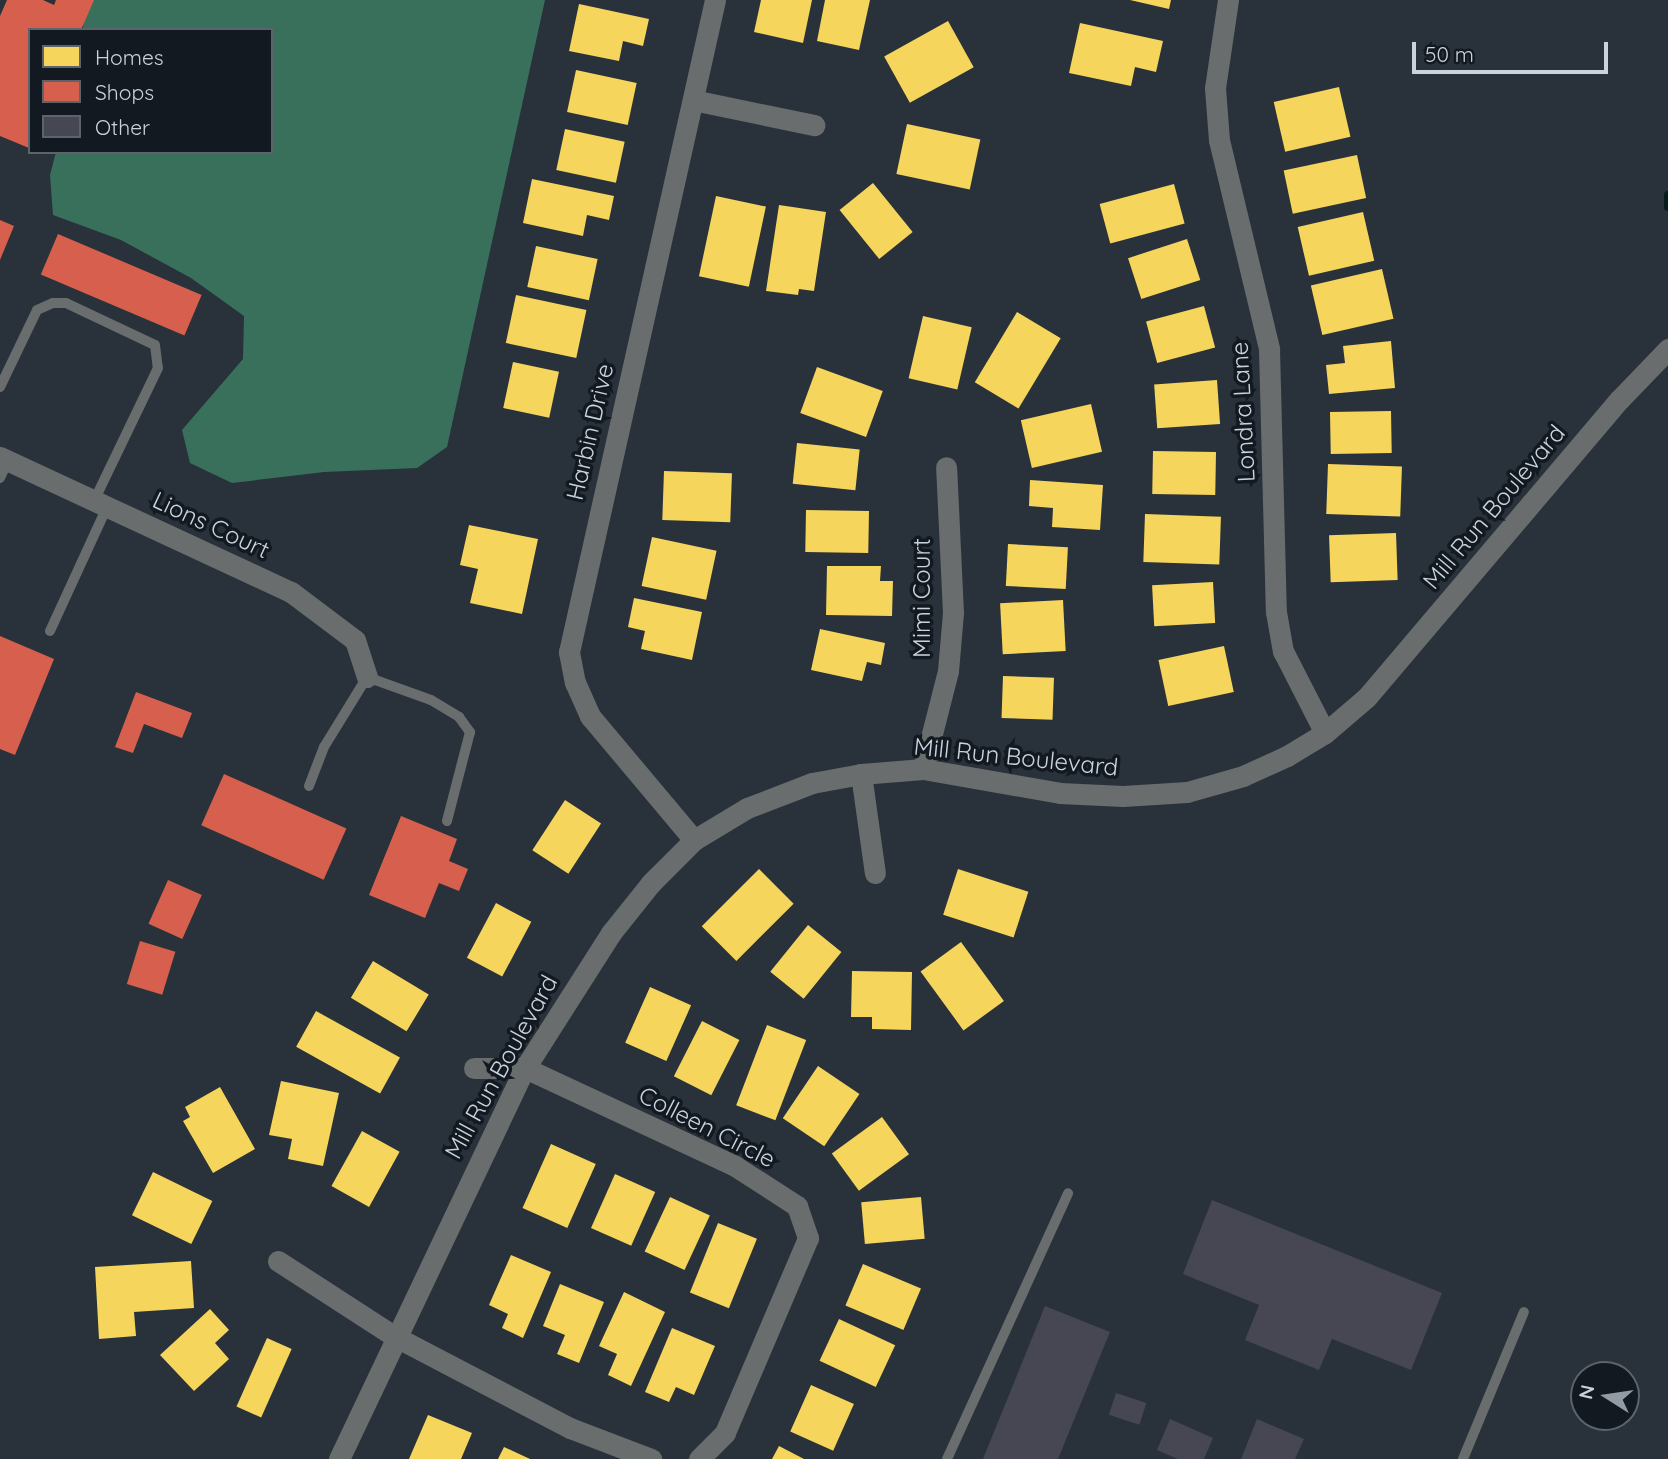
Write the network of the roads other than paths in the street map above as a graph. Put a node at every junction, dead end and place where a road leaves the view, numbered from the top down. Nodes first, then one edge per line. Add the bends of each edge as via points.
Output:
1 (715, 0) edge
2 (1228, 0) edge
3 (693, 100) junction
4 (814, 125) dead end
5 (1668, 349) edge
6 (0, 387) edge
7 (3, 465) edge
8 (946, 467) dead end
9 (101, 502) junction
10 (50, 631) dead end
11 (366, 677) junction
12 (1325, 733) junction
13 (923, 769) junction
14 (861, 774) junction
15 (309, 786) dead end
16 (447, 821) dead end
17 (694, 840) junction
18 (875, 873) dead end
19 (474, 1068) dead end
20 (525, 1068) junction
21 (1068, 1193) dead end
22 (278, 1261) dead end
23 (1524, 1312) dead end
24 (394, 1336) junction
25 (339, 1459) edge
26 (651, 1459) edge
27 (699, 1459) edge
28 (947, 1459) edge
29 (1463, 1459) edge

1 - 3 street, Harbin Drive
2 - 12 street, Londra Lane via 1215,88 1219,140 1269,349 1276,612 1283,651
3 - 4 street
3 - 17 street, Harbin Drive via 569,652 575,683 590,716
5 - 12 street, Mill Run Boulevard via 1367,697
6 - 9 lane via 37,310 53,303 66,303 155,345 158,368
7 - 9 street, Lions Court
8 - 13 street, Mimi Court via 953,613 948,671
9 - 10 lane
9 - 11 street, Lions Court via 321,611 355,640
11 - 15 lane via 324,747
11 - 16 lane via 431,700 458,717 470,732
12 - 13 street, Mill Run Boulevard via 1243,776 1187,792 1060,793
13 - 14 street, Mill Run Boulevard
14 - 17 street, Mill Run Boulevard via 812,783 747,808
14 - 18 street
17 - 20 street, Mill Run Boulevard via 611,933
19 - 20 street
20 - 24 street, Mill Run Boulevard
20 - 27 street, Colleen Circle via 735,1166 797,1206 808,1238 725,1433
21 - 28 lane
22 - 24 street
23 - 29 lane
24 - 25 street, Mill Run Boulevard
24 - 26 street via 570,1428

